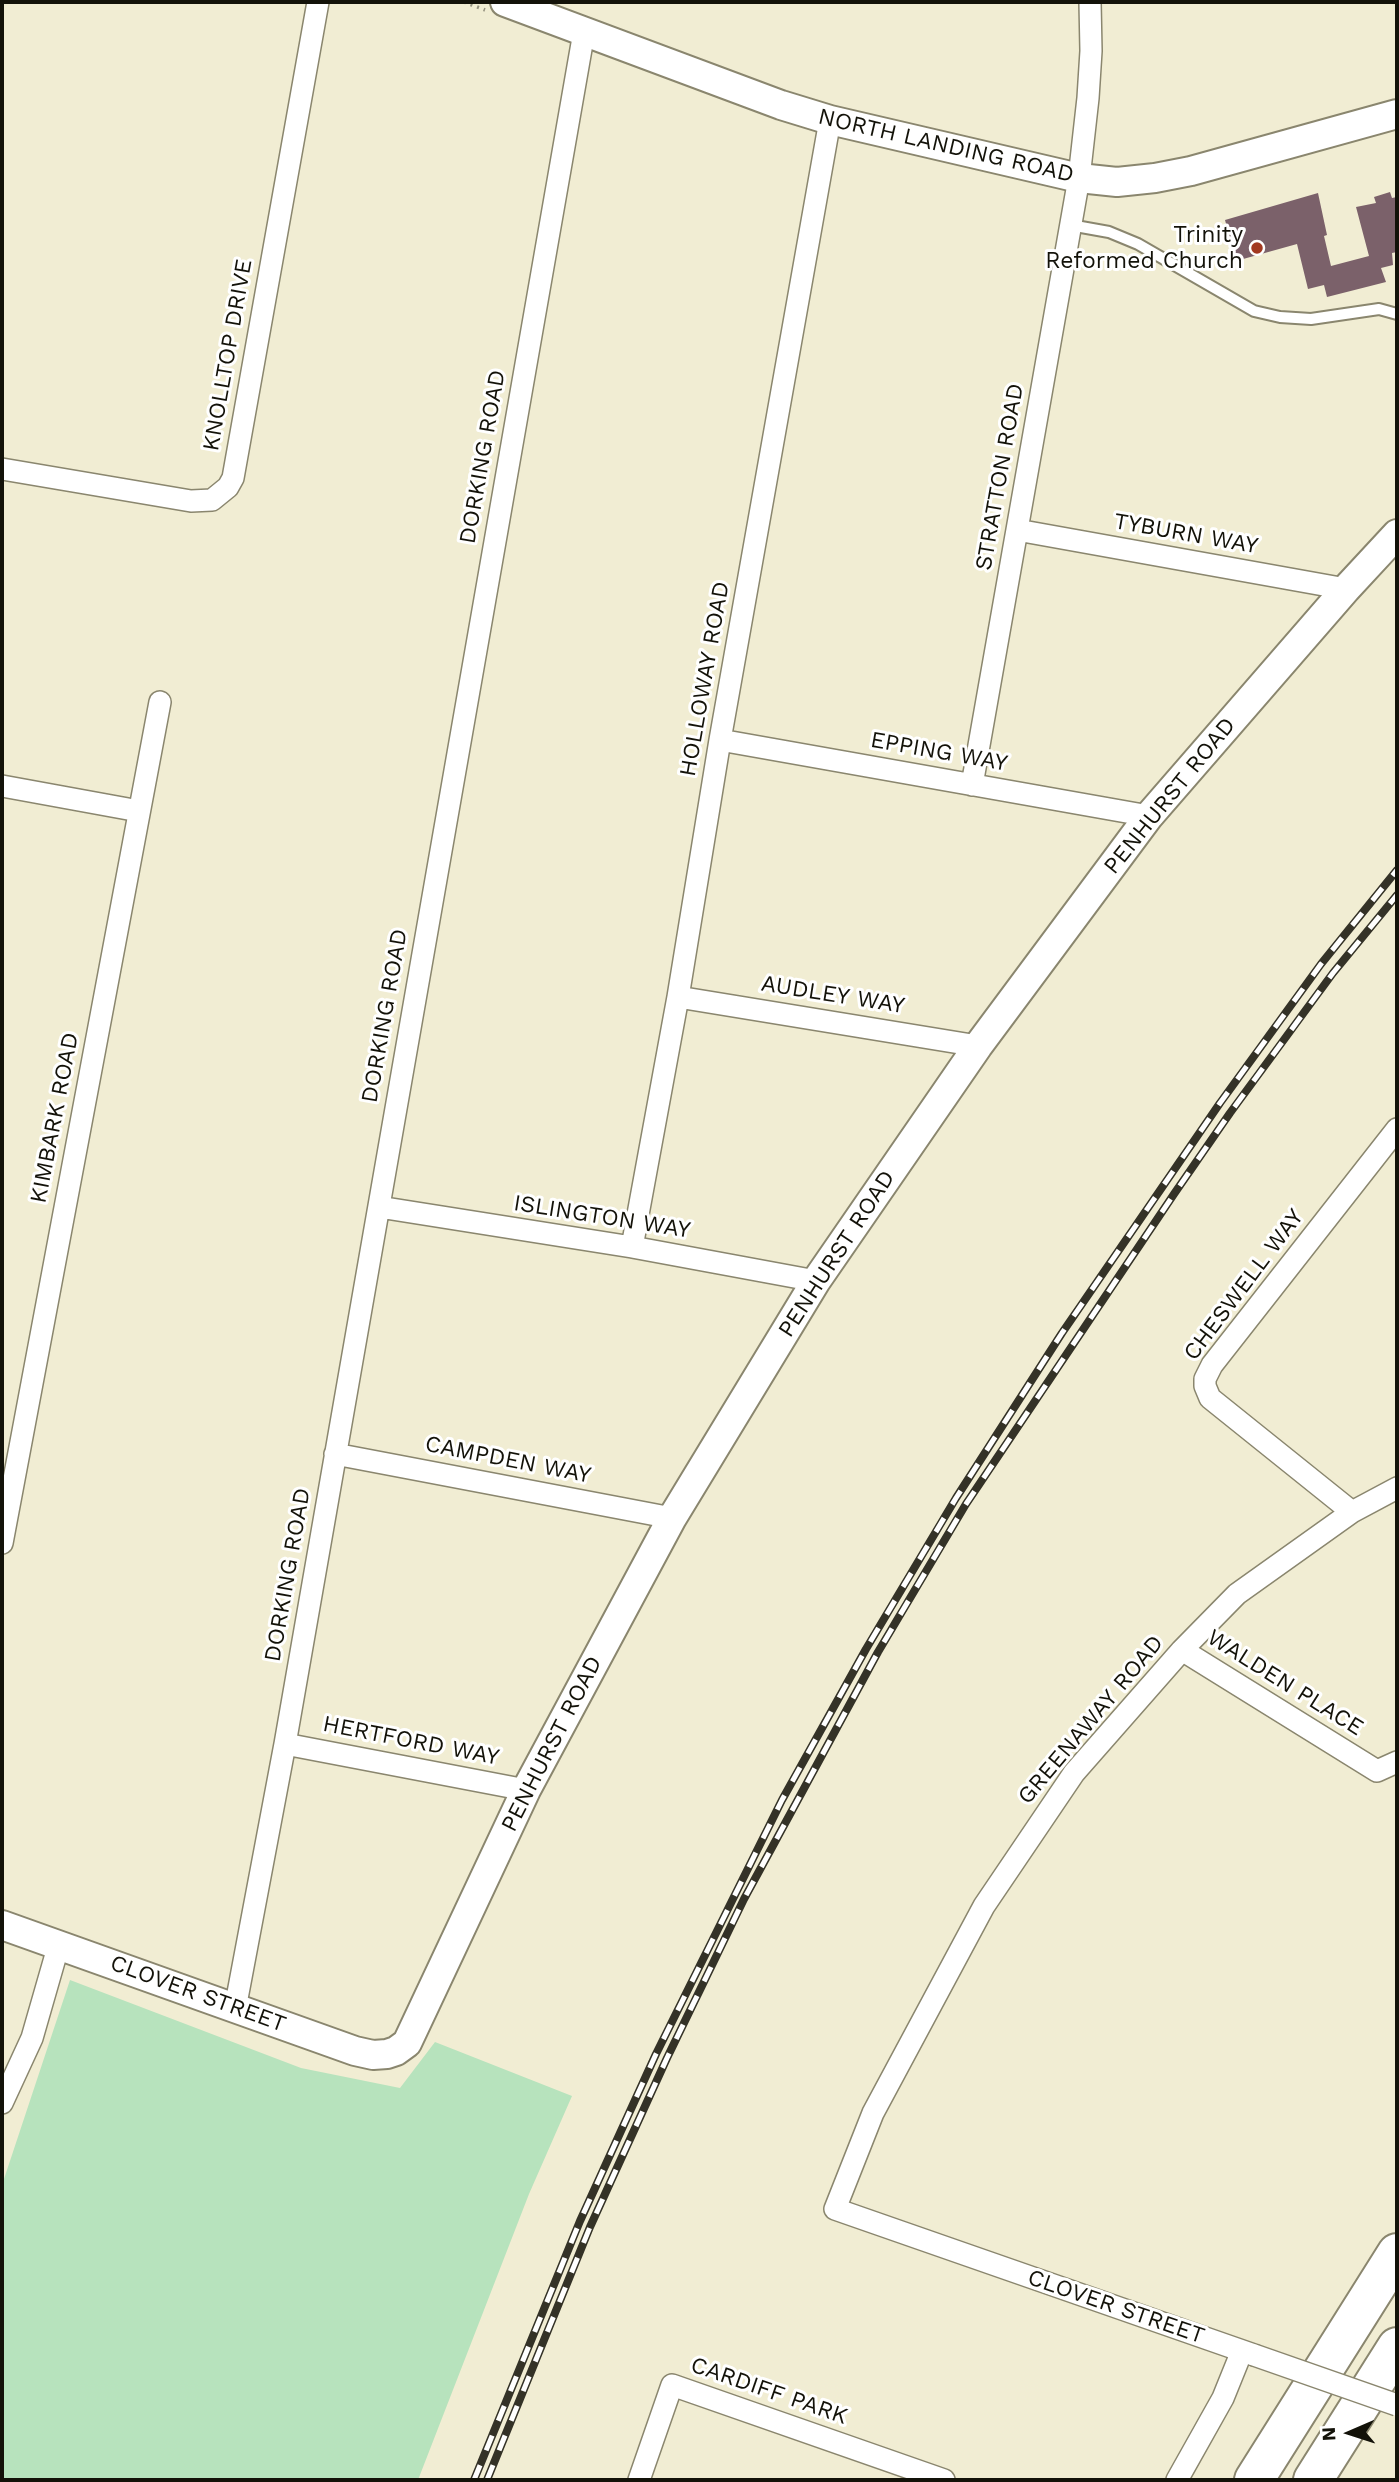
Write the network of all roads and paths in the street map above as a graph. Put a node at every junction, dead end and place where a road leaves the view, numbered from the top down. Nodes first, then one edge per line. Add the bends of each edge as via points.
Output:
1 (318, 2) edge
2 (505, 2) edge
3 (1090, 2) edge
4 (584, 32) junction
5 (1397, 114) edge
6 (830, 120) junction
7 (1079, 178) junction
8 (1070, 225) junction
9 (1397, 314) edge
10 (2, 469) edge
11 (1017, 530) junction
12 (1397, 534) edge
13 (1346, 589) junction
14 (160, 702) dead end
15 (720, 740) junction
16 (972, 785) junction
17 (2, 786) edge
18 (139, 811) junction
19 (1149, 816) junction
20 (678, 997) junction
21 (978, 1046) junction
22 (1397, 1129) edge
23 (379, 1207) junction
24 (632, 1247) junction
25 (816, 1281) junction
26 (335, 1454) junction
27 (1397, 1488) edge
28 (1352, 1512) junction
29 (672, 1518) junction
30 (2, 1543) edge
31 (1182, 1650) junction
32 (285, 1744) junction
33 (1397, 1762) edge
34 (526, 1790) junction
35 (2, 1925) edge
36 (60, 1944) junction
37 (235, 2008) junction
38 (396, 2051) joint
39 (2, 2103) edge
40 (835, 2210) joint
41 (1397, 2253) edge
42 (1397, 2347) edge
43 (1248, 2353) junction
44 (1397, 2404) edge
45 (639, 2480) edge
46 (944, 2480) edge
47 (1177, 2480) edge
48 (1254, 2480) edge
49 (1313, 2480) edge

1 - 10 street, KNOLLTOP DRIVE via 228,487 212,500 191,501
2 - 4 street, NORTH LANDING ROAD
3 - 7 street, STRATTON ROAD via 1089,86
4 - 6 street, NORTH LANDING ROAD
4 - 23 street, DORKING ROAD
5 - 7 street, NORTH LANDING ROAD via 1191,171 1117,182
6 - 7 street, NORTH LANDING ROAD
6 - 15 street, HOLLOWAY ROAD
7 - 8 street, STRATTON ROAD
8 - 9 lane via 1138,244 1254,311 1311,319 1379,309
8 - 11 street, STRATTON ROAD
11 - 13 street, TYBURN WAY
11 - 16 street, STRATTON ROAD
12 - 13 street, PENHURST ROAD
13 - 19 street, PENHURST ROAD
14 - 18 street, KIMBARK ROAD
15 - 16 street, EPPING WAY
15 - 20 street, HOLLOWAY ROAD
16 - 19 street, EPPING WAY
17 - 18 street
18 - 30 street, KIMBARK ROAD
19 - 21 street, PENHURST ROAD
20 - 21 street, AUDLEY WAY
20 - 24 street, HOLLOWAY ROAD
21 - 25 street, PENHURST ROAD
22 - 28 street, CHESWELL WAY via 1205,1379 1210,1398
23 - 24 street, ISLINGTON WAY
23 - 26 street, DORKING ROAD
24 - 25 street, ISLINGTON WAY
25 - 29 street, PENHURST ROAD
26 - 29 street, CAMPDEN WAY
26 - 32 street, DORKING ROAD
27 - 28 street, GREENAWAY ROAD
28 - 31 street, GREENAWAY ROAD via 1237,1594
29 - 34 street, PENHURST ROAD
31 - 33 street, WALDEN PLACE via 1377,1771
31 - 40 street, GREENAWAY ROAD via 1074,1773 984,1906 873,2113
32 - 34 street, HERTFORD WAY
32 - 37 street, DORKING ROAD
34 - 38 street, PENHURST ROAD via 414,2030
35 - 36 street, CLOVER STREET
36 - 37 street, CLOVER STREET
36 - 39 street via 32,2038
37 - 38 street, CLOVER STREET via 355,2051 373,2055
40 - 43 street, CLOVER STREET
41 - 48 highway
42 - 49 highway
43 - 44 street, CLOVER STREET, bridge
43 - 47 street
45 - 46 street, CARDIFF PARK via 672,2385

